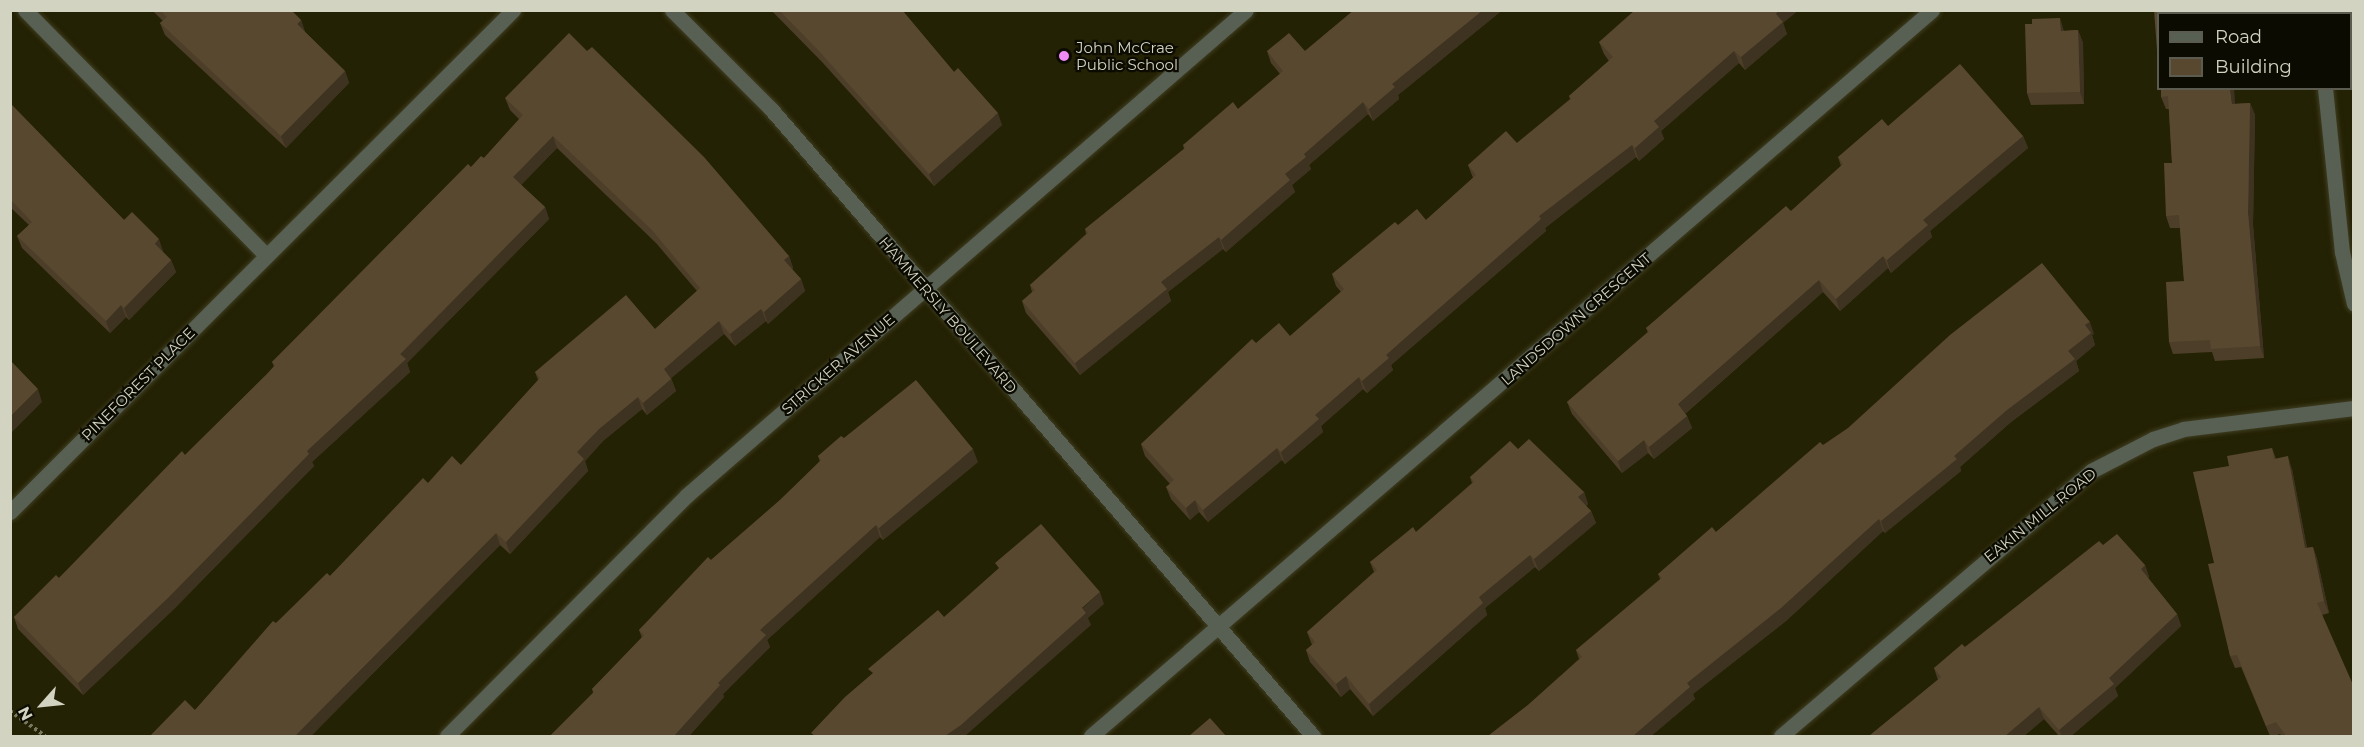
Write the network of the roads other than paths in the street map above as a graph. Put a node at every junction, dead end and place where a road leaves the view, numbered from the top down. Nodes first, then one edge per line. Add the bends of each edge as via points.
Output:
1 (24, 10) edge
2 (513, 10) edge
3 (672, 10) edge
4 (1246, 10) edge
5 (1932, 10) edge
6 (2325, 90) edge
7 (266, 255) junction
8 (925, 288) junction
9 (2354, 304) edge
10 (2354, 408) edge
11 (10, 512) edge
12 (1217, 626) junction
13 (447, 736) edge
14 (1091, 736) edge
15 (1313, 736) edge
16 (1780, 736) edge

1 - 7 street
2 - 7 street, PINEFOREST PLACE
3 - 8 street, HAMMERSLY BOULEVARD via 771,109
4 - 8 street, STRICKER AVENUE
5 - 12 street, LANDSDOWN CRESCENT
6 - 9 street via 2342,252
7 - 11 street, PINEFOREST PLACE
8 - 12 street, HAMMERSLY BOULEVARD
8 - 13 street, STRICKER AVENUE via 686,496
10 - 16 street, EAKIN MILL ROAD via 2183,429 2153,439 2091,471
12 - 14 street, LANDSDOWN CRESCENT
12 - 15 street

